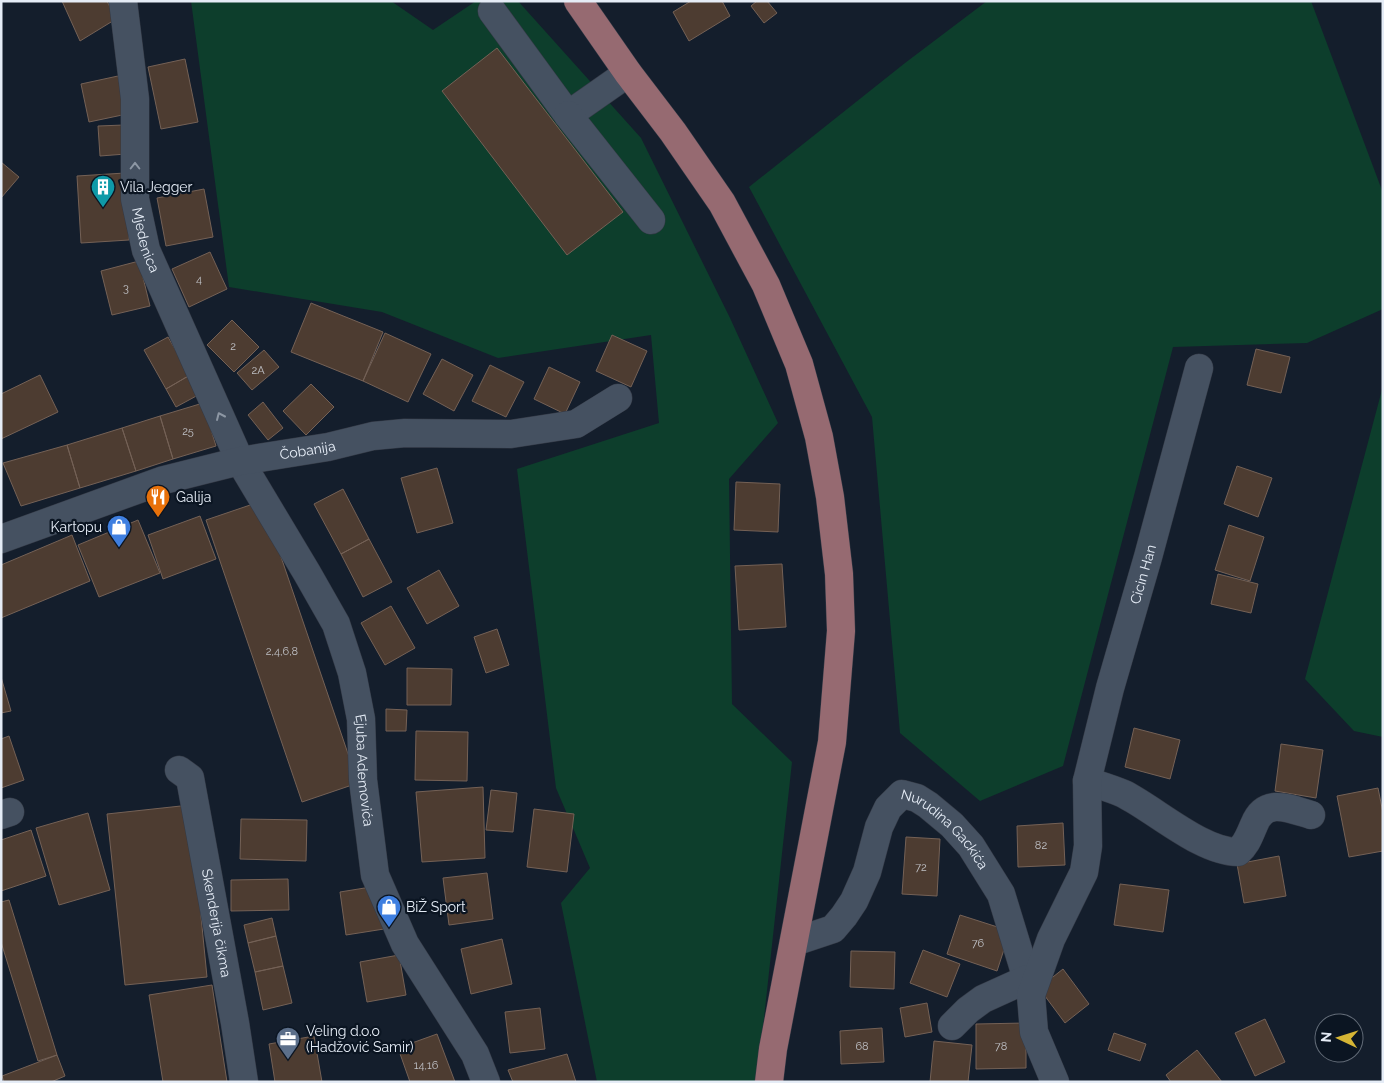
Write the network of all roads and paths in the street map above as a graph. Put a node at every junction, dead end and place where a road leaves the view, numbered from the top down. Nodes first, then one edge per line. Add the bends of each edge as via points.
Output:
1 (123, 1) edge
2 (578, 1) edge
3 (492, 10) dead end
4 (628, 73) junction
5 (568, 115) junction
6 (651, 220) dead end
7 (1200, 368) dead end
8 (618, 398) dead end
9 (240, 461) junction
10 (1, 540) edge
11 (179, 770) dead end
12 (1087, 781) junction
13 (1311, 815) dead end
14 (794, 942) junction
15 (1029, 987) junction
16 (952, 1026) dead end
17 (244, 1082) edge
18 (486, 1082) edge
19 (768, 1082) edge
20 (1055, 1082) edge

9 -> 1 street, Mjedenica via 146,250 135,198 135,99
2 - 4 main road
3 - 5 street
4 - 5 street
4 - 14 main road via 722,204 766,285 798,364 819,437 839,574 841,632 832,742
5 - 6 street
7 - 12 street, Cicin Han
8 - 9 street, Čobanija via 576,424 511,434 406,433 373,436
9 - 10 street, Čobanija via 164,480
9 - 18 street, Ejuba Ademovića via 336,624 352,673 361,719 363,780 374,875 406,944 474,1054
11 - 17 street, Skenderija čikma via 190,778
12 - 13 street via 1124,794 1198,839 1227,852 1238,852 1245,846 1257,817 1268,807 1282,806
12 - 15 street, Cicin Han via 1088,846 1084,872
14 - 15 street, Nurudina Gackića via 833,929 844,916 867,872 888,808 902,794 928,805 971,846 1002,894
14 - 19 main road
15 - 16 street via 983,999
15 - 20 street, Cicin Han via 1034,1032

